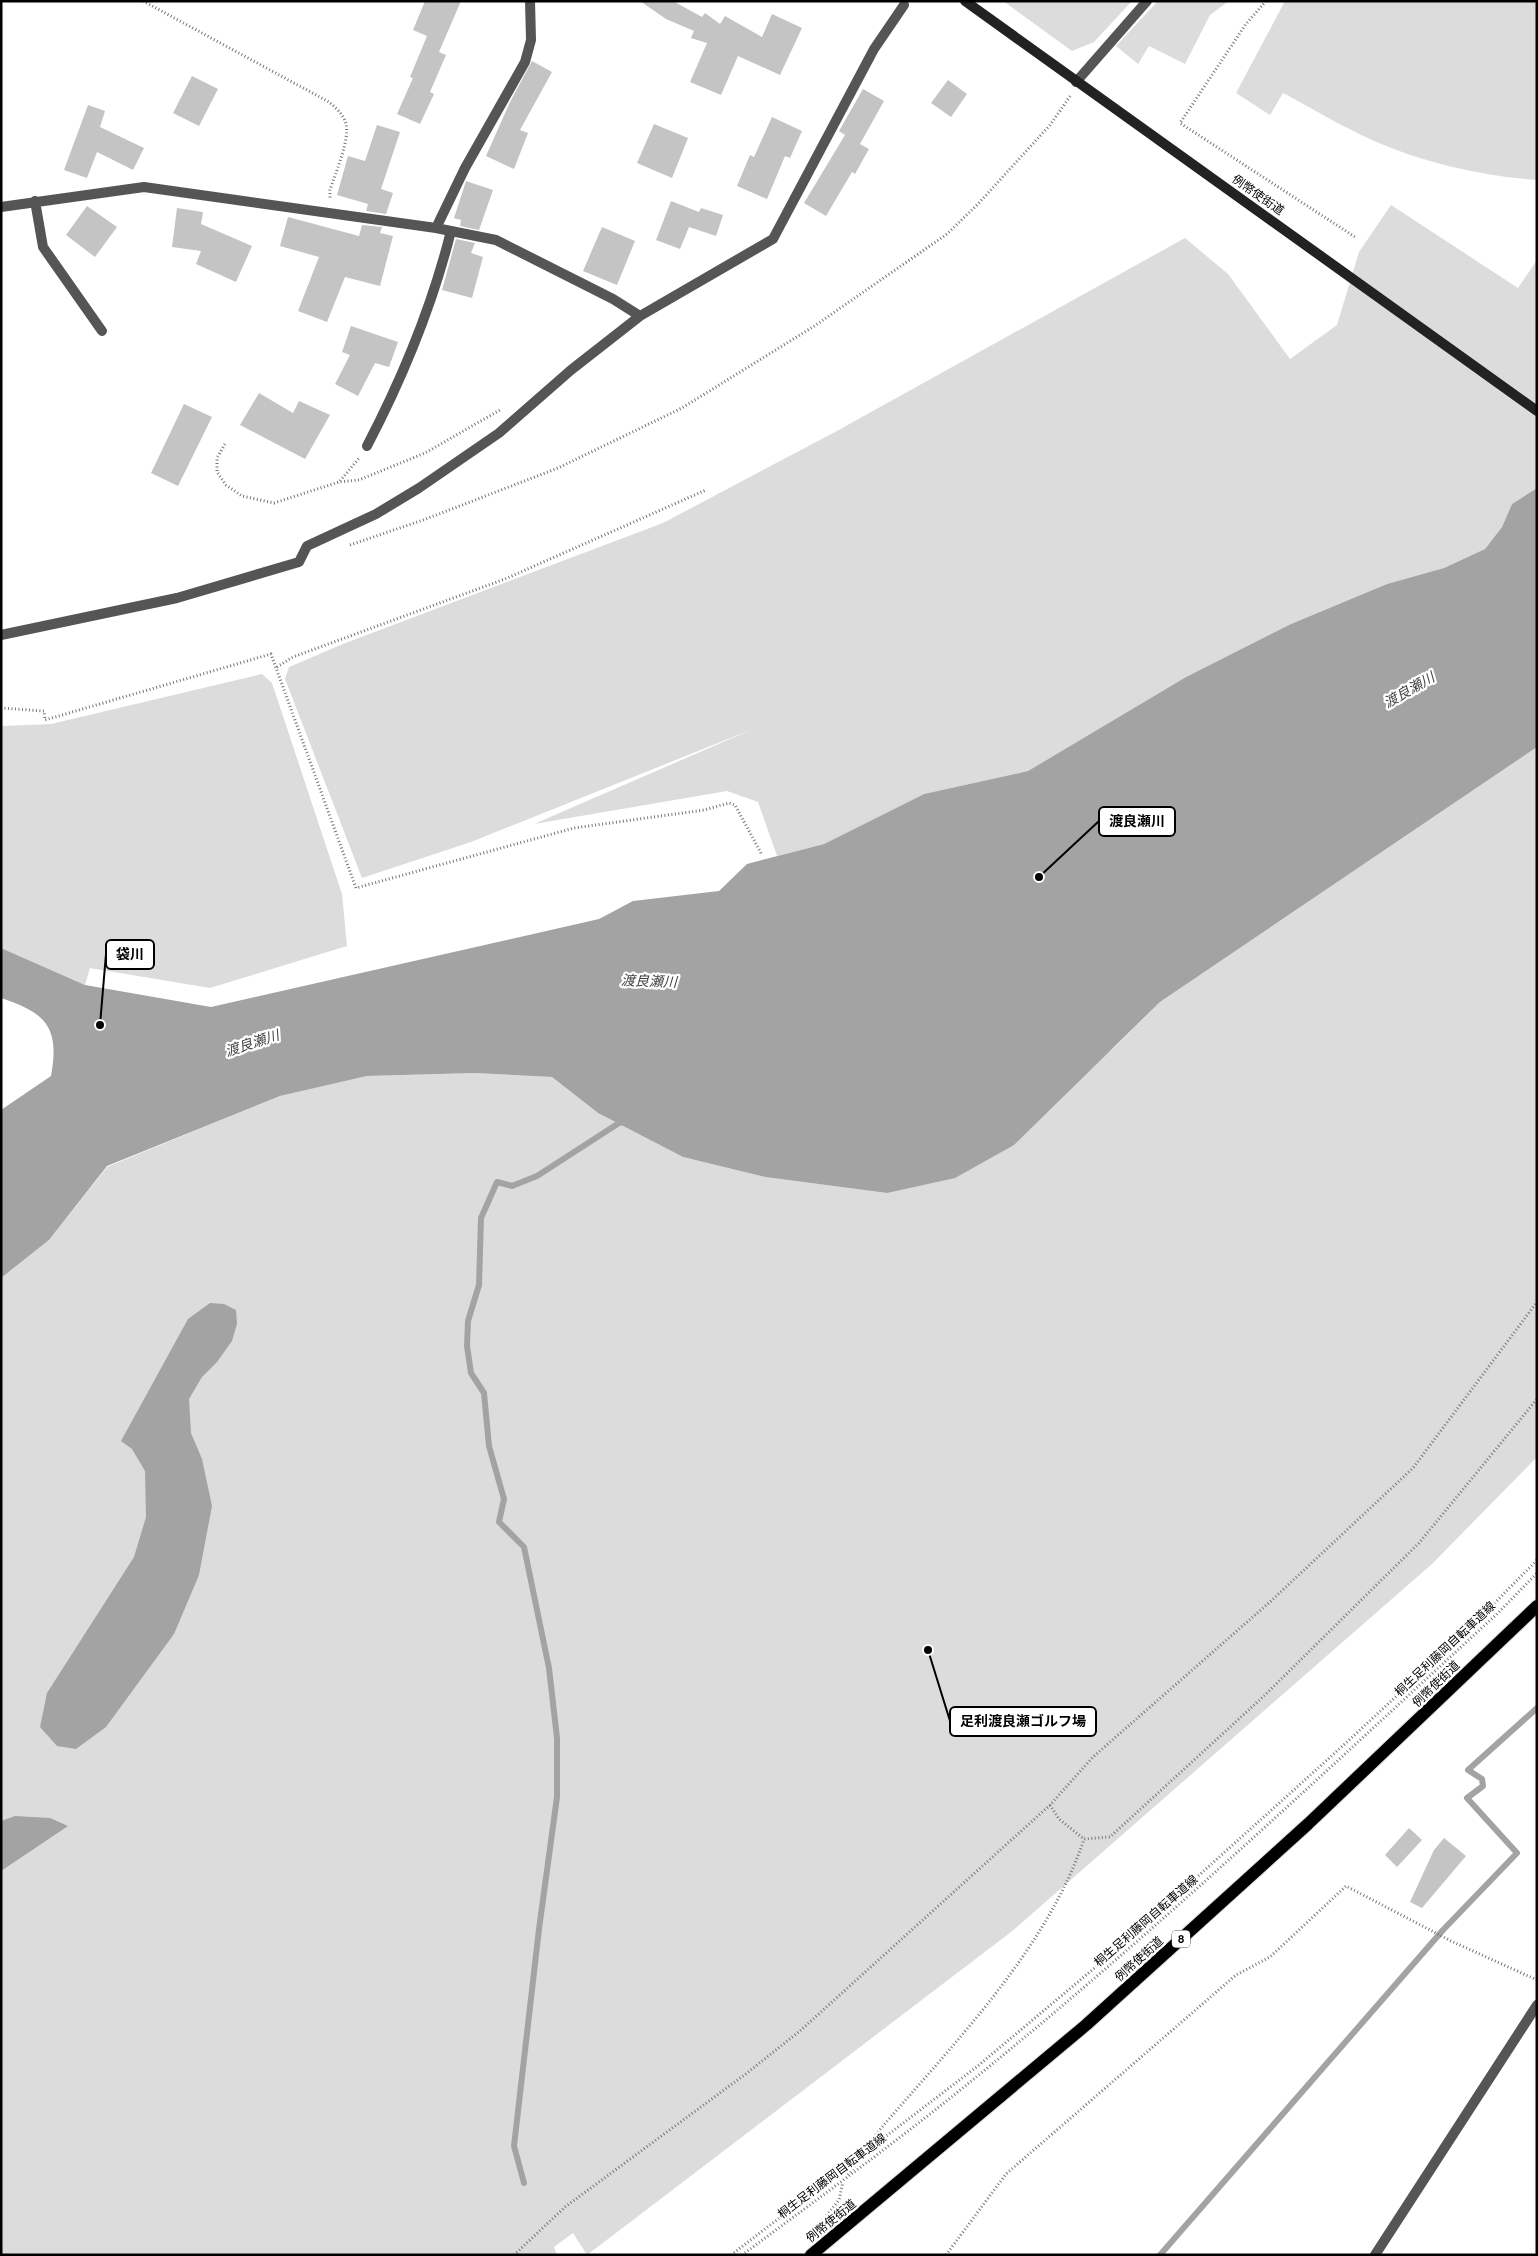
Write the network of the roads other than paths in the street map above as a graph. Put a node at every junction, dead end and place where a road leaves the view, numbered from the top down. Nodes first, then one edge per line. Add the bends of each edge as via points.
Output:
1 (530, 1) edge
2 (965, 1) edge
3 (1147, 1) edge
4 (904, 6) dead end
5 (1076, 82) junction
6 (35, 201) junction
7 (1, 207) edge
8 (436, 228) junction
9 (451, 231) junction
10 (640, 316) junction
11 (102, 331) dead end
12 (1537, 411) edge
13 (367, 446) road end
14 (1, 635) edge
15 (1537, 1606) edge
16 (1537, 2005) edge
17 (811, 2255) edge
18 (1375, 2255) edge

1 - 8 street via 531,40 525,62 465,168
2 - 5 main road, 例幣使街道
3 - 5 street
4 - 10 street via 874,49 773,239
5 - 12 main road, 例幣使街道
6 - 7 street
6 - 8 street via 144,187
6 - 11 street via 43,247
8 - 9 street
9 - 10 street via 496,240
9 - 13 street via 420,332 395,392
10 - 14 street via 571,370 499,433 376,514 307,546 299,562 177,598
15 - 17 main road, 例幣使街道 / 8 via 1315,1817 1086,2025
16 - 18 street

